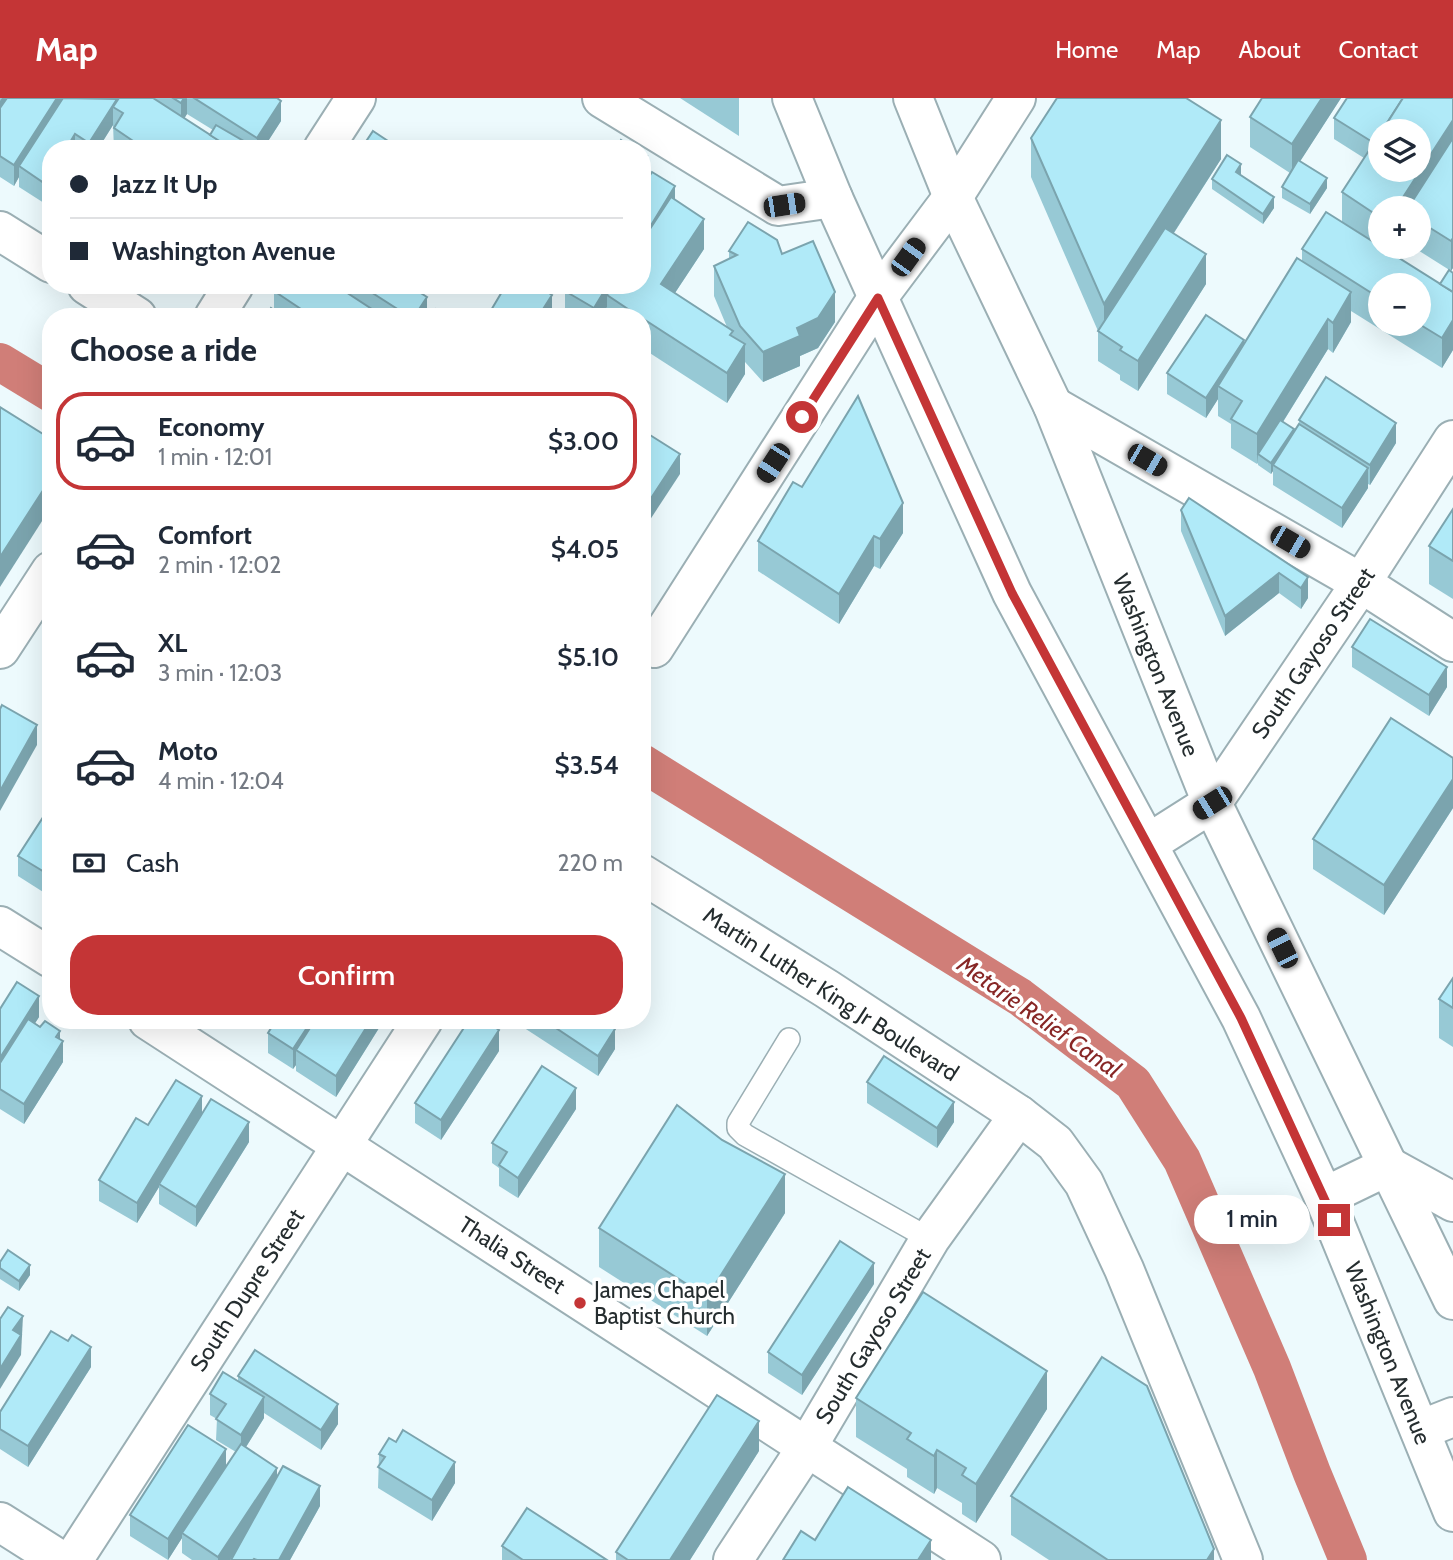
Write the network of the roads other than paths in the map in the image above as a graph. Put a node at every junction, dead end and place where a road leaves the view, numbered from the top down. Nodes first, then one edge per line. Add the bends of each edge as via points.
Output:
1 (356, 98) edge
2 (602, 98) edge
3 (792, 98) edge
4 (913, 98) edge
5 (1016, 98) edge
6 (329, 140) edge
7 (953, 197) junction
8 (833, 198) junction
9 (0, 231) edge
10 (42, 257) edge
11 (101, 294) edge
12 (878, 298) junction
13 (123, 308) edge
14 (1053, 406) junction
15 (1453, 440) edge
16 (1361, 583) junction
17 (42, 585) edge
18 (651, 639) edge
19 (1453, 642) edge
20 (0, 649) edge
21 (1212, 803) junction
22 (1149, 843) junction
23 (651, 880) edge
24 (0, 926) edge
25 (42, 952) edge
26 (162, 1029) edge
27 (417, 1029) edge
28 (789, 1039) dead end
29 (1019, 1115) junction
30 (342, 1144) junction
31 (1388, 1166) junction
32 (1324, 1197) junction
33 (1453, 1202) edge
34 (930, 1239) junction
35 (1453, 1300) edge
36 (1436, 1424) edge
37 (807, 1447) junction
38 (1453, 1512) edge
39 (0, 1522) edge
40 (60, 1560) edge
41 (73, 1560) edge
42 (733, 1560) edge
43 (981, 1560) edge
44 (1242, 1560) edge

1 - 6 street
2 - 8 street via 778,206
3 - 8 street, Washington Avenue
4 - 7 street, Washington Avenue
5 - 7 street
7 - 12 street
7 - 14 street, Washington Avenue
8 - 12 street, Washington Avenue
9 - 10 street
11 - 13 street
12 - 18 street
12 - 22 street, Washington Avenue via 1012,593
14 - 16 street
14 - 21 street, Washington Avenue
15 - 16 street, South Gayoso Street
16 - 19 street
16 - 21 street, South Gayoso Street
17 - 20 street
21 - 22 street, South Gayoso Street
21 - 31 street, Washington Avenue
22 - 32 street, Washington Avenue via 1241,1018
23 - 29 street, Martin Luther King Jr Boulevard
24 - 25 street
26 - 30 street, Thalia Street
27 - 30 street, South Dupre Street
28 - 34 lane via 738,1128
29 - 34 street, South Gayoso Street
29 - 44 street via 1055,1143 1084,1183 1125,1269
30 - 37 street, Thalia Street
30 - 41 street, South Dupre Street
31 - 32 street
31 - 33 street
31 - 35 street, Washington Avenue
32 - 36 street, Washington Avenue
34 - 37 street, South Gayoso Street
36 - 38 street, Washington Avenue
37 - 42 street, South Gayoso Street
37 - 43 street, Thalia Street
39 - 40 street

